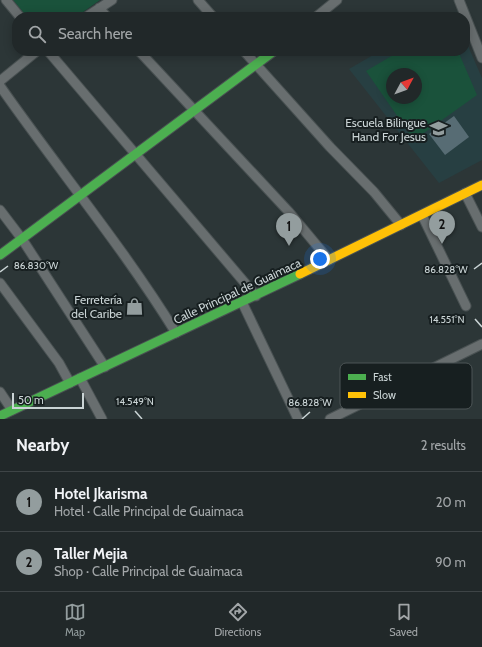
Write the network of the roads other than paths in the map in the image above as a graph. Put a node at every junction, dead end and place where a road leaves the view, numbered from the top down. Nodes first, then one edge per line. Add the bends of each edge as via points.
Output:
1 (6, 0) edge
2 (112, 0) edge
3 (198, 0) edge
4 (459, 0) edge
5 (335, 1) edge
6 (99, 8) junction
7 (16, 12) edge
8 (93, 12) edge
9 (103, 12) edge
10 (209, 12) edge
11 (322, 12) edge
12 (464, 12) edge
13 (470, 28) edge
14 (31, 56) edge
15 (52, 56) edge
16 (144, 56) edge
17 (248, 56) edge
18 (268, 56) edge
19 (482, 58) edge
20 (256, 65) junction
21 (0, 81) edge
22 (0, 86) edge
23 (194, 110) junction
24 (135, 154) junction
25 (482, 184) edge
26 (465, 193) junction
27 (81, 194) junction
28 (0, 210) edge
29 (422, 214) junction
30 (401, 225) junction
31 (482, 227) edge
32 (22, 239) junction
33 (0, 255) edge
34 (330, 260) junction
35 (0, 283) edge
36 (256, 296) junction
37 (242, 302) junction
38 (466, 306) dead end
39 (176, 334) junction
40 (482, 344) edge
41 (443, 363) edge
42 (105, 367) junction
43 (80, 378) junction
44 (70, 383) junction
45 (0, 392) edge
46 (350, 409) edge
47 (12, 410) junction
48 (0, 418) edge
49 (102, 419) edge
50 (298, 419) edge
51 (330, 419) edge

1 - 7 street
2 - 6 street
3 - 10 street
4 - 12 street
5 - 11 street
6 - 8 street
6 - 9 street
13 - 19 street
14 - 21 street
15 - 24 street
16 - 23 street
17 - 20 street
18 - 20 main road
20 - 23 main road
20 - 30 street via 374,192
22 - 27 street
23 - 24 main road
23 - 34 street
24 - 27 main road
24 - 36 street
25 - 26 main road, Calle Principal de Guaimaca
26 - 29 main road, Calle Principal de Guaimaca
26 - 31 street
27 - 32 main road
27 - 39 street via 154,298
28 - 32 street
29 - 30 main road, Calle Principal de Guaimaca
29 - 38 street
30 - 34 main road, Calle Principal de Guaimaca
32 - 33 main road
32 - 42 street
34 - 36 main road, Calle Principal de Guaimaca
35 - 44 street via 59,363
36 - 37 main road, Calle Principal de Guaimaca
37 - 39 main road, Calle Principal de Guaimaca
37 - 50 street
39 - 42 main road, Calle Principal de Guaimaca
40 - 41 street
42 - 43 main road, Calle Principal de Guaimaca
43 - 44 main road, Calle Principal de Guaimaca
43 - 49 street
44 - 47 main road, Calle Principal de Guaimaca
45 - 47 street
46 - 51 street
47 - 48 main road, Calle Principal de Guaimaca

